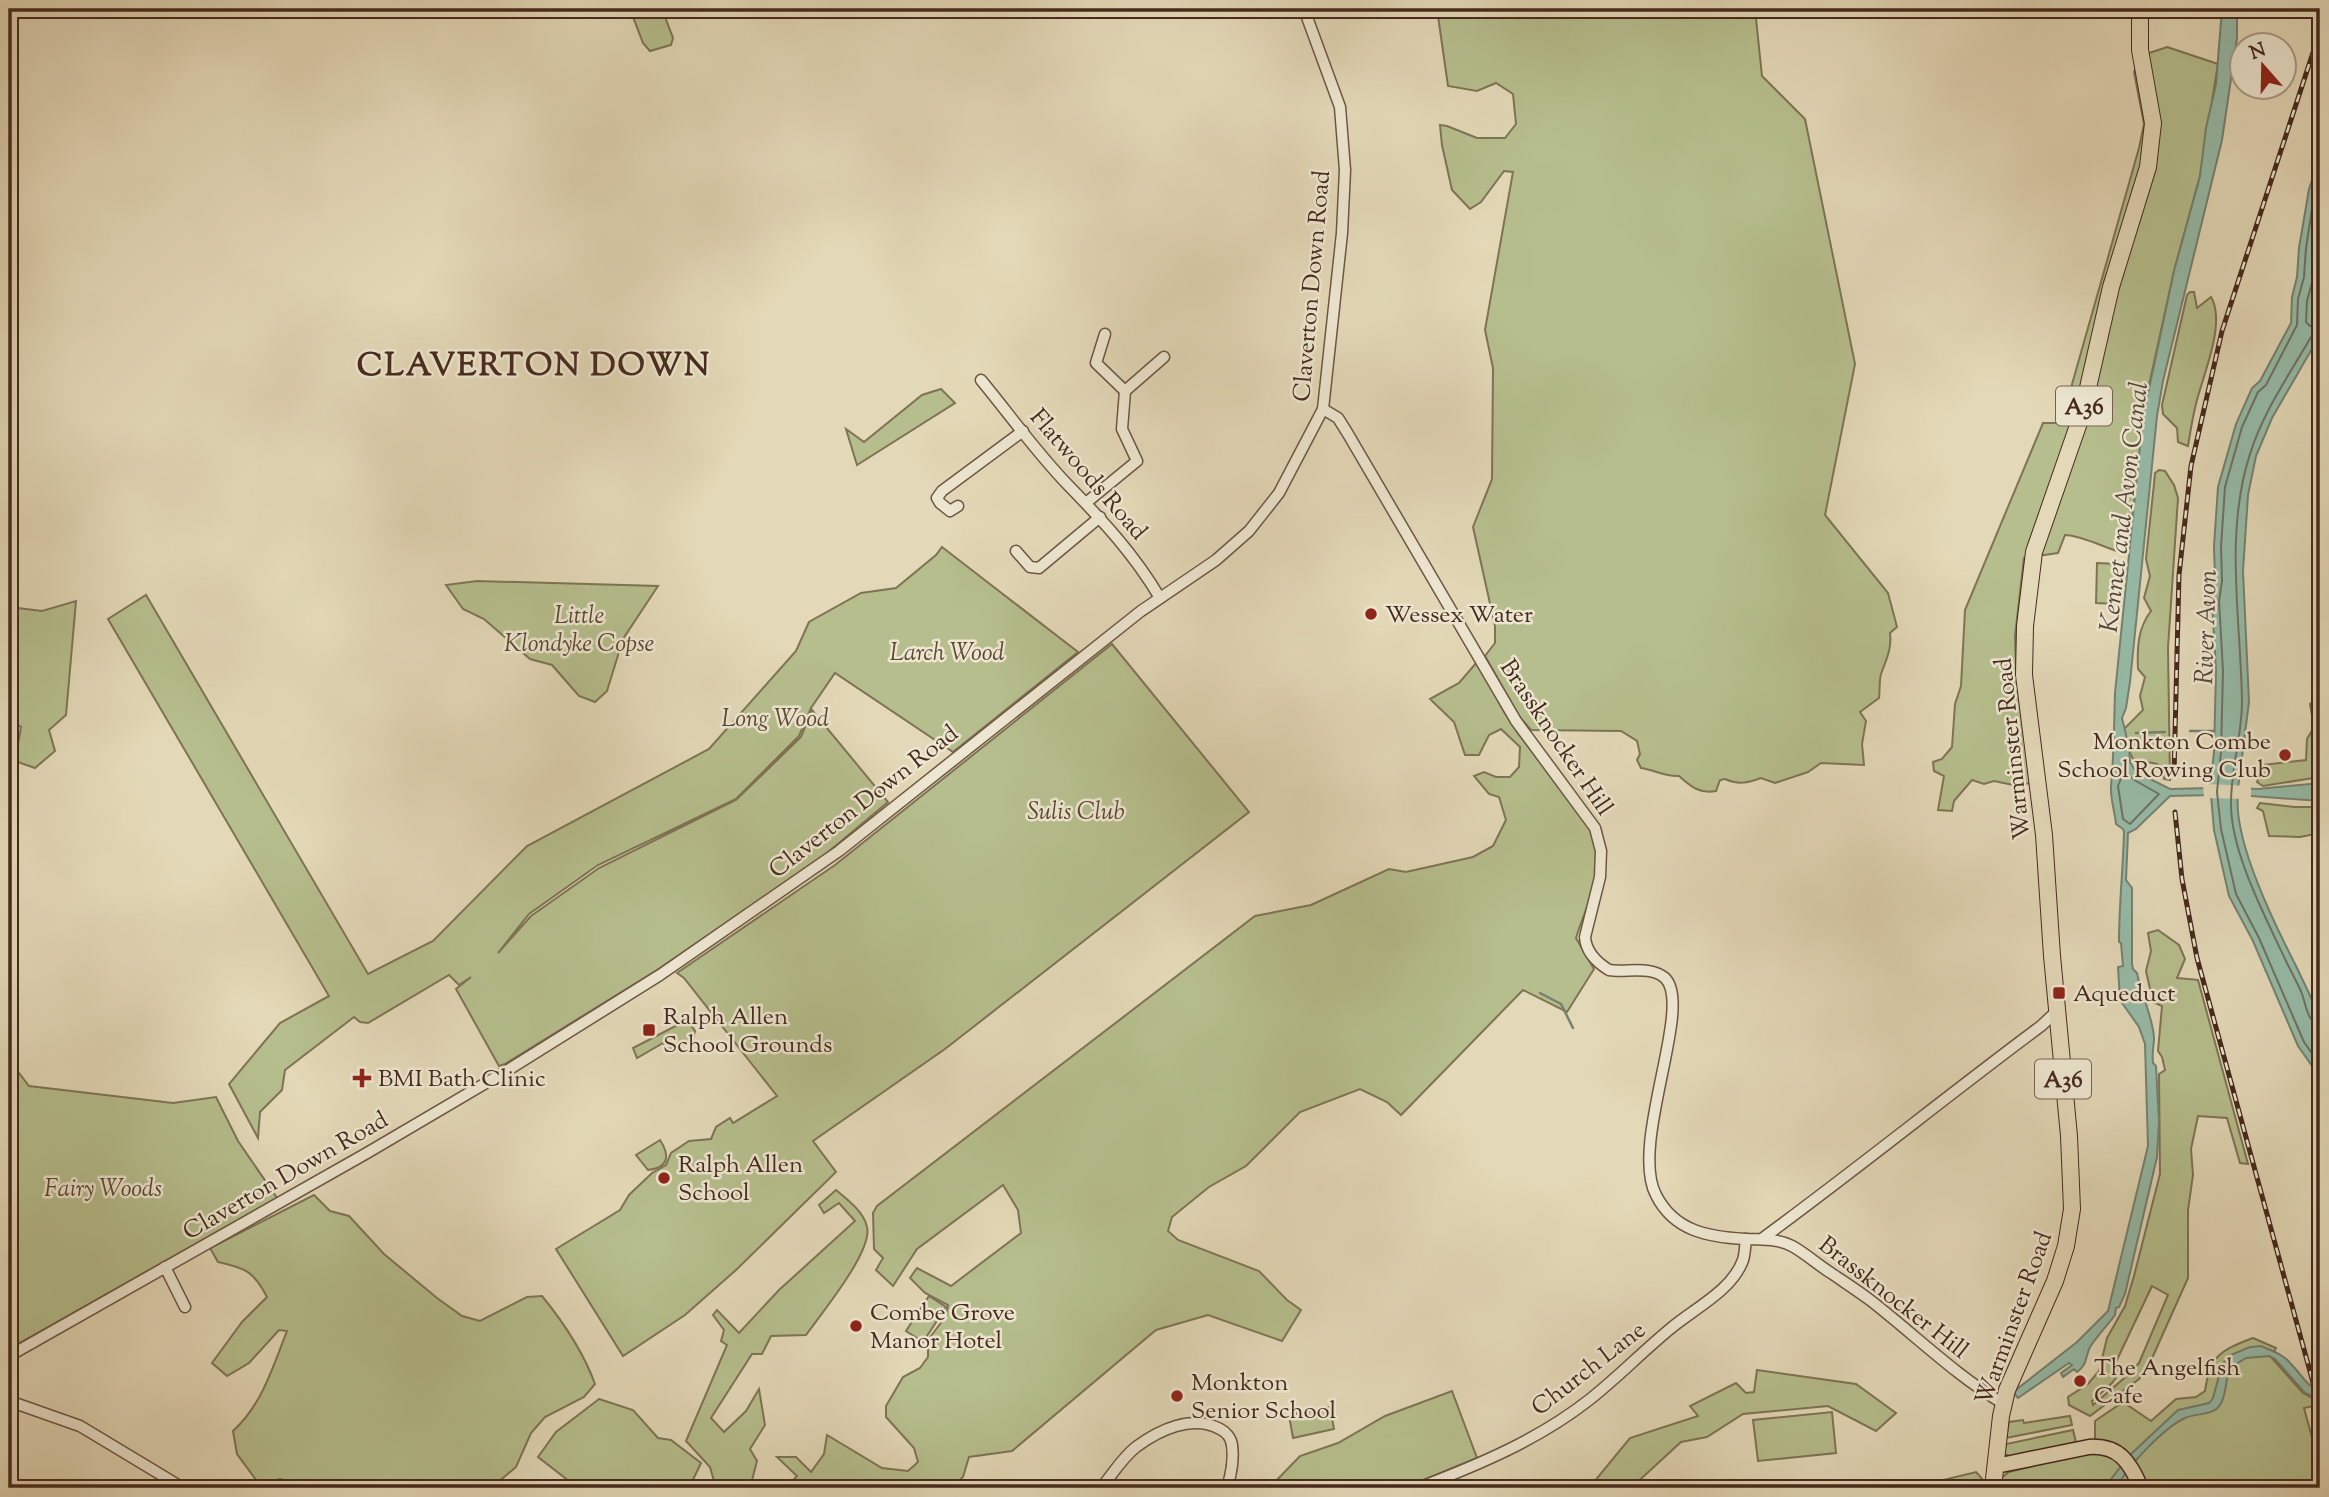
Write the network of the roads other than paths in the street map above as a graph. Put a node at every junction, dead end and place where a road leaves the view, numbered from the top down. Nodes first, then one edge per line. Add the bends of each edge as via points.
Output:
1 (1304, 9) edge
2 (2140, 9) edge
3 (1105, 334) dead end
4 (1164, 357) dead end
5 (981, 380) dead end
6 (1125, 391) junction
7 (1323, 409) junction
8 (1023, 431) junction
9 (1087, 502) junction
10 (958, 506) dead end
11 (1100, 517) junction
12 (1015, 552) dead end
13 (1160, 598) junction
14 (2057, 1011) junction
15 (1763, 1238) junction
16 (1746, 1239) junction
17 (165, 1267) junction
18 (185, 1307) dead end
19 (9, 1356) edge
20 (2002, 1397) junction
21 (9, 1401) edge
22 (1996, 1466) junction
23 (183, 1488) edge
24 (1101, 1488) edge
25 (1227, 1488) edge
26 (1418, 1488) edge
27 (1993, 1488) edge
28 (2141, 1488) edge

1 - 7 street, Claverton Down Road via 1340,107 1345,170
2 - 14 highway, Warminster Road / A36 via 2140,50 2152,123 2148,167 2111,287 2082,414 2034,552 2025,626 2025,684 2045,835
3 - 6 street via 1096,363
4 - 6 street
5 - 8 street, Flatwoods Road
6 - 9 street via 1122,429 1137,461
7 - 13 street, Claverton Down Road via 1279,493 1249,531
7 - 16 street, Brassknocker Hill via 1338,418 1516,720 1595,828 1601,851 1600,877 1585,937 1591,955 1609,970 1654,972 1669,984 1672,1019 1648,1151 1657,1197 1679,1224 1693,1232
8 - 9 street, Flatwoods Road
8 - 10 street via 937,498 950,511
9 - 11 street, Flatwoods Road
11 - 12 street via 1039,568 1030,567
11 - 13 street, Flatwoods Road via 1140,565
13 - 17 street, Claverton Down Road via 839,850 660,975 508,1070
14 - 15 street
14 - 20 highway, Warminster Road / A36 via 2069,1136 2071,1221 2055,1281
15 - 16 street, Brassknocker Hill
15 - 20 street, Brassknocker Hill via 1792,1246 1868,1299 1974,1386
16 - 26 street, Church Lane via 1743,1260 1717,1293 1588,1401 1481,1464
17 - 18 street
17 - 19 street, Claverton Down Road
20 - 22 highway, Warminster Road / A36
21 - 23 street via 80,1426
22 - 27 highway, Warminster Road / A36
22 - 28 main road via 2104,1447 2126,1462
24 - 25 street via 1121,1460 1150,1438 1187,1422 1202,1422 1225,1432 1232,1444

